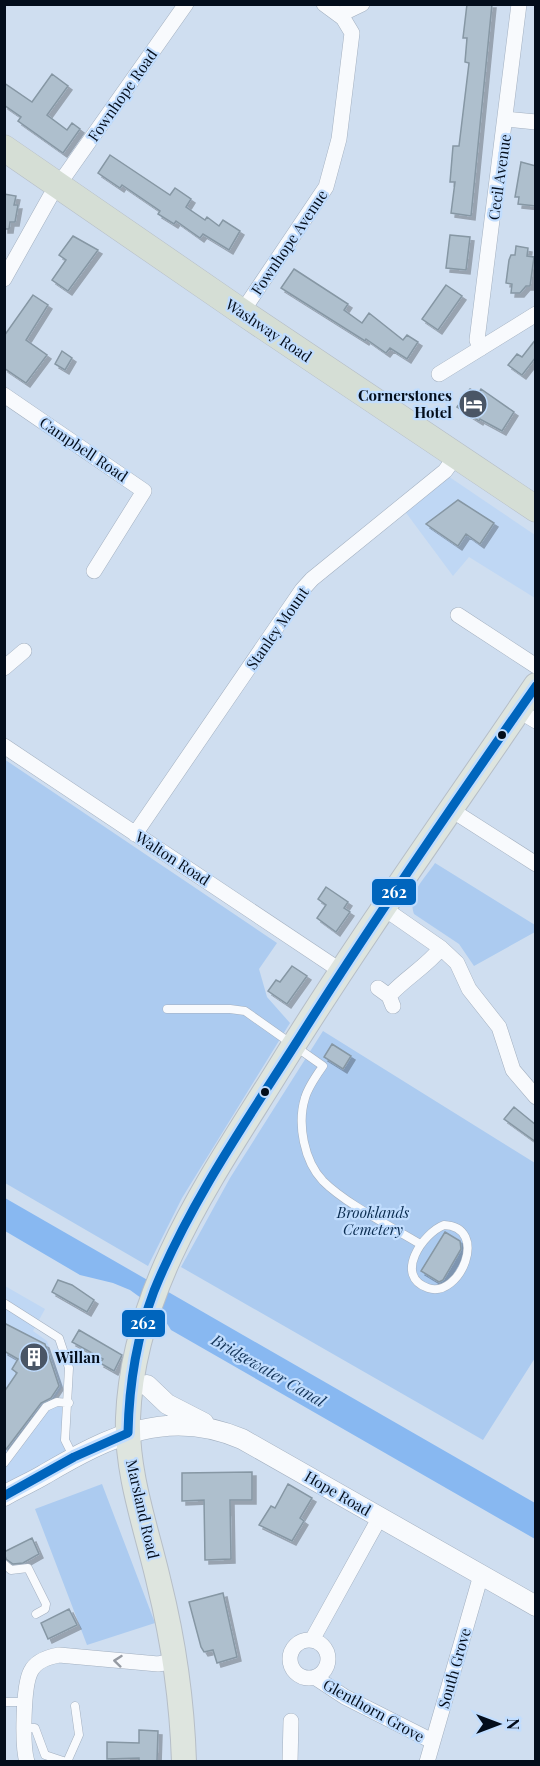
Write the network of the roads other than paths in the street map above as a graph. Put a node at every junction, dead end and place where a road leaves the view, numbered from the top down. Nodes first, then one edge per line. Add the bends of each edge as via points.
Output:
1 (186, 4) edge
2 (324, 4) edge
3 (362, 4) edge
4 (519, 4) edge
5 (339, 15) junction
6 (506, 119) junction
7 (536, 122) edge
8 (4, 148) edge
9 (59, 186) junction
10 (4, 279) edge
11 (242, 312) junction
12 (536, 314) edge
13 (480, 349) junction
14 (439, 374) dead end
15 (4, 395) edge
16 (456, 456) junction
17 (536, 509) edge
18 (94, 571) dead end
19 (458, 615) dead end
20 (24, 651) dead end
21 (536, 666) edge
22 (4, 668) edge
23 (536, 685) edge
24 (527, 716) edge
25 (4, 746) edge
26 (450, 809) junction
27 (135, 834) junction
28 (536, 864) edge
29 (382, 907) junction
30 (441, 948) junction
31 (341, 971) junction
32 (387, 997) dead end
33 (167, 1009) dead end
34 (292, 1047) junction
35 (536, 1097) edge
36 (420, 1244) junction
37 (4, 1303) edge
38 (134, 1364) junction
39 (147, 1385) joint
40 (69, 1403) junction
41 (215, 1428) junction
42 (128, 1433) junction
43 (74, 1457) junction
44 (4, 1463) edge
45 (7, 1490) edge
46 (380, 1517) junction
47 (4, 1564) edge
48 (481, 1575) junction
49 (536, 1606) edge
50 (36, 1614) dead end
51 (312, 1640) junction
52 (176, 1661) junction
53 (316, 1678) junction
54 (4, 1702) edge
55 (26, 1702) junction
56 (75, 1706) dead end
57 (291, 1721) dead end
58 (26, 1728) junction
59 (432, 1742) junction
60 (27, 1761) edge
61 (66, 1761) edge
62 (184, 1761) edge
63 (290, 1761) edge
64 (427, 1761) edge

1 - 9 street, Fownhope Road
2 - 5 street, Fownhope Avenue
3 - 5 street
4 - 6 street, Cecil Avenue
5 - 11 street, Fownhope Avenue via 352,33 334,164 318,202
6 - 7 street
6 - 13 street, Cecil Avenue via 477,340
8 - 9 highway, Washway Road
9 - 10 street, Fownhope Road
9 - 11 highway, Washway Road
11 - 16 highway, Washway Road
12 - 13 street
13 - 14 street
15 - 18 street, Campbell Road via 144,491
16 - 17 highway, Washway Road
16 - 27 street, Stanley Mount via 445,471 302,590
19 - 21 street
20 - 22 street
23 - 24 main road, Marsland Road
24 - 26 main road, Marsland Road
25 - 27 street, Walton Road
26 - 28 street
26 - 29 main road, Marsland Road
27 - 31 street, Walton Road
29 - 30 street
29 - 31 main road, Marsland Road
30 - 32 street
30 - 35 street via 457,963 469,989 495,1019 513,1070
31 - 34 main road, Marsland Road
33 - 34 lane via 245,1011
34 - 36 lane via 323,1066 303,1109 306,1144 318,1175 336,1192
34 - 38 main road, Marsland Road via 231,1146 163,1270 146,1314
36 - 36 lane via 444,1226 458,1228 468,1239 465,1263 443,1288 429,1289 416,1279 412,1265
37 - 40 lane via 59,1338 69,1368
38 - 39 main road
38 - 42 main road, Marsland Road
39 - 41 street via 167,1404
40 - 43 lane via 65,1440
40 - 44 lane via 57,1402 46,1407
41 - 42 street, Hope Road via 165,1425
41 - 46 street, Hope Road via 242,1439
42 - 43 street, Hope Road
42 - 52 main road, Marsland Road via 135,1484
43 - 45 street, Hope Road
46 - 48 street, Hope Road
46 - 51 street, Glenthorn Grove
47 - 50 lane via 10,1570 28,1568 46,1604
48 - 49 street, Hope Road
48 - 59 street, South Grove
51 - 53 street, Glenthorn Grove via 324,1646 329,1657 326,1670
51 - 53 street, Glenthorn Grove via 300,1642 290,1658 298,1675
52 -> 55 street via 158,1664 59,1655 45,1658 32,1668 26,1683
52 - 62 main road, Marsland Road
53 - 59 street, Glenthorn Grove
54 - 55 lane
55 - 58 street
56 - 61 lane via 79,1736
57 - 63 street
58 - 60 street
58 - 61 lane via 34,1728 45,1755
59 - 64 street, South Grove

